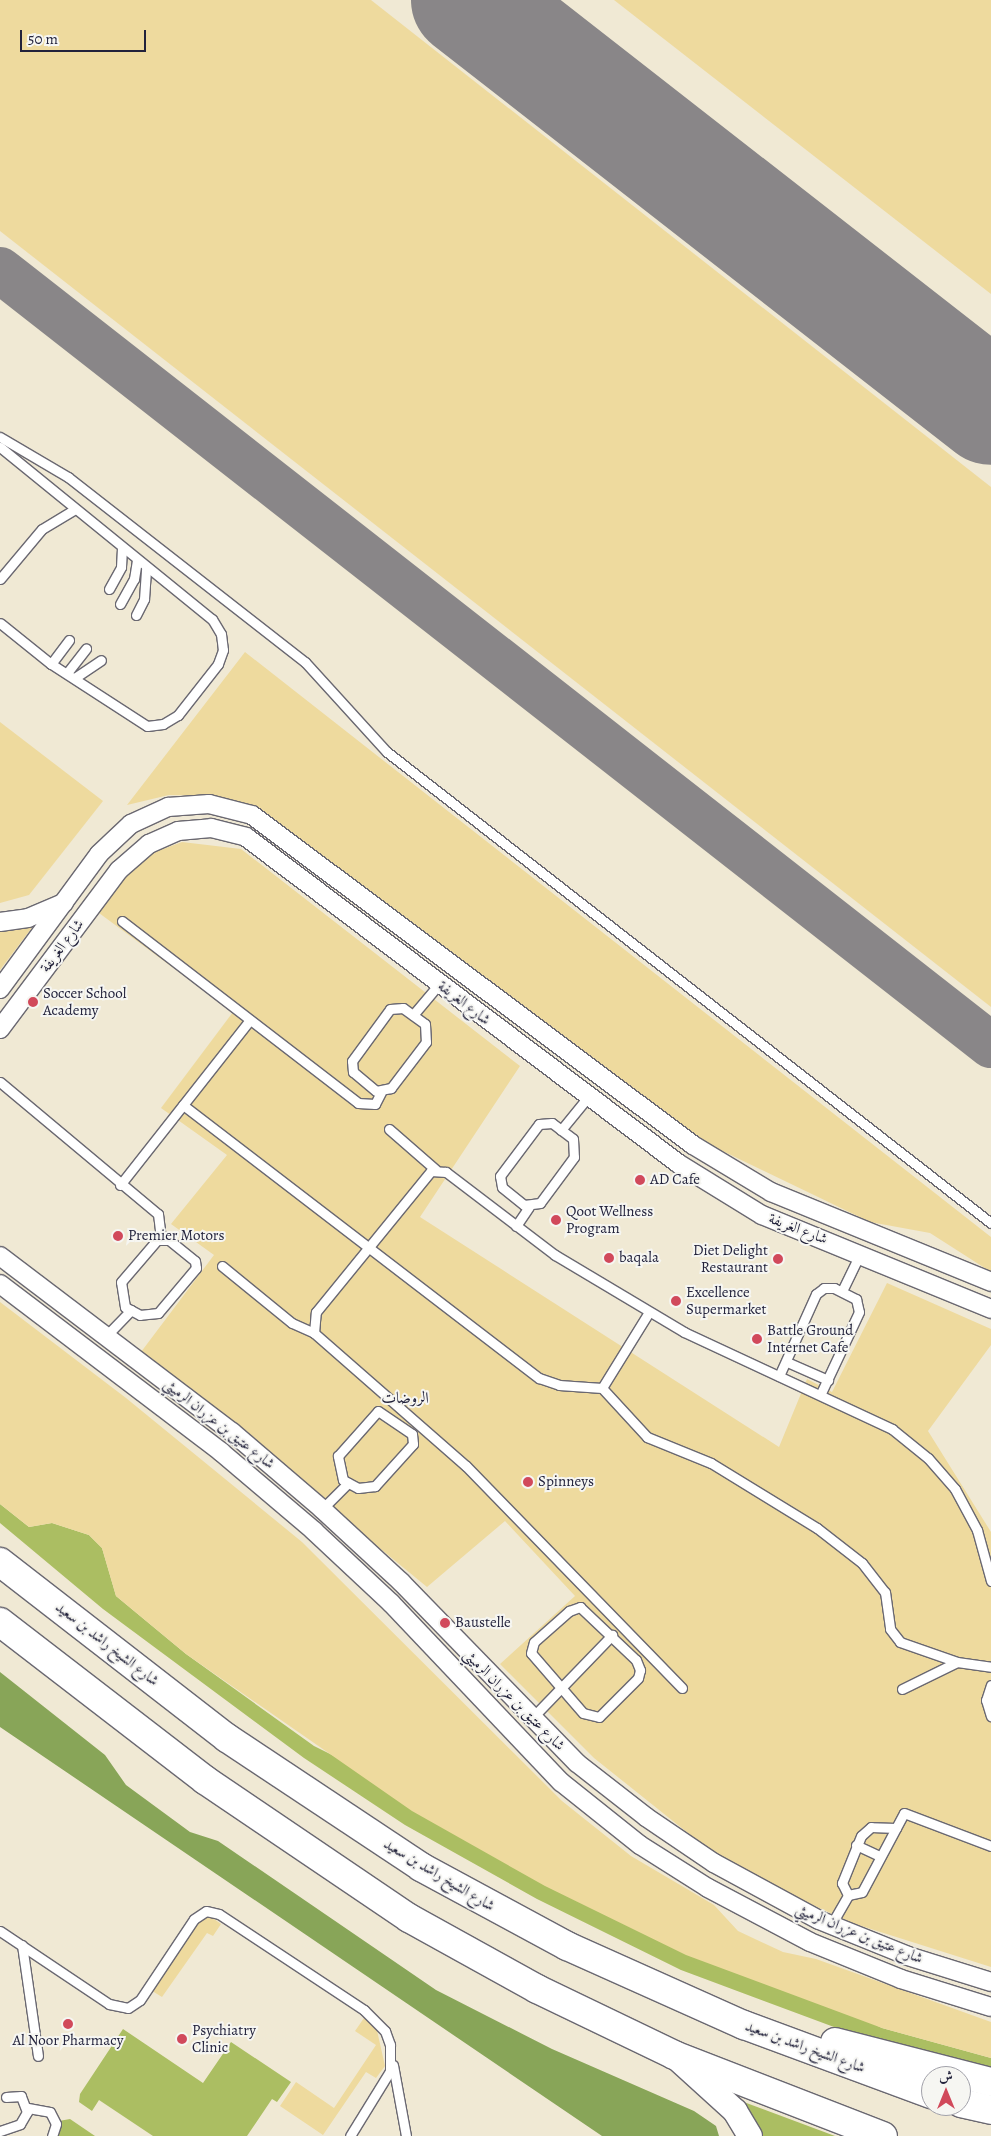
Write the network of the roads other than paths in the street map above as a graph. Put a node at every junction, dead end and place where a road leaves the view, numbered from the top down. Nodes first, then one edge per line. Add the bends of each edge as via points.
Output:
1 (0, 436) edge
2 (0, 447) edge
3 (74, 510) junction
4 (122, 548) junction
5 (137, 560) junction
6 (146, 567) junction
7 (0, 579) edge
8 (109, 589) dead end
9 (120, 604) dead end
10 (136, 615) dead end
11 (0, 623) edge
12 (69, 640) dead end
13 (86, 649) dead end
14 (101, 660) dead end
15 (51, 664) junction
16 (67, 673) junction
17 (76, 677) junction
18 (64, 903) junction
19 (122, 921) dead end
20 (0, 922) edge
21 (439, 984) junction
22 (0, 989) edge
23 (413, 1015) junction
24 (250, 1020) junction
25 (0, 1029) edge
26 (0, 1082) edge
27 (381, 1092) junction
28 (588, 1097) junction
29 (183, 1105) junction
30 (389, 1129) dead end
31 (561, 1130) junction
32 (436, 1170) junction
33 (120, 1185) junction
34 (529, 1207) junction
35 (991, 1223) edge
36 (516, 1226) junction
37 (161, 1238) junction
38 (369, 1245) junction
39 (860, 1254) junction
40 (0, 1256) edge
41 (222, 1266) dead end
42 (991, 1282) edge
43 (0, 1284) edge
44 (842, 1291) junction
45 (991, 1309) edge
46 (131, 1310) junction
47 (649, 1312) junction
48 (314, 1333) junction
49 (106, 1336) junction
50 (787, 1362) junction
51 (779, 1376) junction
52 (828, 1380) junction
53 (602, 1388) junction
54 (821, 1393) junction
55 (423, 1427) junction
56 (414, 1438) junction
57 (348, 1483) junction
58 (322, 1509) junction
59 (0, 1562) edge
60 (991, 1581) edge
61 (0, 1622) edge
62 (612, 1635) junction
63 (957, 1662) junction
64 (991, 1667) edge
65 (991, 1685) edge
66 (682, 1688) dead end
67 (560, 1689) junction
68 (902, 1689) dead end
69 (991, 1716) edge
70 (531, 1719) junction
71 (896, 1828) junction
72 (856, 1845) junction
73 (991, 1846) edge
74 (880, 1856) junction
75 (848, 1895) junction
76 (831, 1925) junction
77 (0, 1931) edge
78 (22, 1945) junction
79 (991, 1982) edge
80 (991, 2007) edge
81 (744, 2025) junction
82 (674, 2055) junction
83 (38, 2056) dead end
84 (392, 2060) junction
85 (991, 2082) edge
86 (921, 2090) edge
87 (6, 2097) dead end
88 (971, 2105) edge
89 (28, 2108) junction
90 (991, 2110) edge
91 (0, 2131) edge
92 (52, 2136) edge
93 (350, 2136) edge
94 (406, 2136) edge
95 (750, 2136) edge
96 (883, 2136) edge

1 - 35 lane via 68,477 305,662 387,752
2 - 3 lane
3 - 4 lane
3 - 7 lane via 42,529
4 - 5 lane
4 - 8 lane via 121,567
5 - 6 lane
5 - 9 lane via 134,579
6 - 10 lane via 144,599
6 - 17 lane via 217,626 223,642 218,664 178,715 155,726 132,720
11 - 15 lane
12 - 15 lane
13 - 16 lane
14 - 17 lane
15 - 16 lane
16 - 17 lane
18 - 20 street via 28,918
18 - 22 street, شارع الغريفة
18 - 42 street, شارع الغريفة via 99,854 131,824 168,807 209,804 252,815 692,1145 771,1192
19 - 24 lane
21 - 23 lane
21 - 25 street, شارع الغريفة via 246,837 211,828 178,831 149,844 119,870
21 - 28 street, شارع الغريفة
23 - 27 lane via 425,1024 426,1042 391,1088
23 - 27 lane via 404,1008 390,1010 352,1061 360,1080
24 - 27 lane via 358,1103 375,1104
24 - 29 lane
26 - 33 lane
28 - 31 lane
28 - 39 street, شارع الغريفة via 679,1164 762,1215
29 - 33 lane
29 - 38 lane
30 - 32 lane
31 - 34 lane via 573,1139 574,1157 540,1203
31 - 34 lane via 548,1122 539,1124 500,1176 509,1195
32 - 36 lane via 446,1172
32 - 38 lane via 423,1176
33 - 37 lane via 158,1214
34 - 36 lane
36 - 47 lane via 555,1256
37 - 46 lane via 121,1282 121,1299
37 - 46 lane via 195,1261 196,1272 158,1313 146,1316
38 - 48 lane via 316,1312
38 - 53 lane via 539,1378 559,1385
39 - 44 lane
39 - 45 street, شارع الغريفة
40 - 49 street, شارع عتيق بن عزران الرميثي
41 - 48 lane via 292,1323
43 - 80 street, شارع عتيق بن عزران الرميثي via 221,1452 314,1531 391,1603 561,1782 640,1845 708,1888 810,1942 901,1979
44 - 50 lane via 830,1287 816,1294
44 - 52 lane via 856,1299 859,1312
46 - 49 lane
47 - 51 lane
47 - 53 lane
48 - 55 lane
49 - 58 street, شارع عتيق بن عزران الرميثي
50 - 51 lane
50 - 52 lane
51 - 54 lane
52 - 54 lane
53 - 63 lane via 647,1438 711,1463 817,1528 862,1563 885,1592 895,1638
54 - 60 lane via 892,1429 938,1468 971,1518
55 - 56 lane
55 - 66 lane
56 - 57 lane via 413,1444 376,1486 364,1489
56 - 57 lane via 387,1413 374,1413 338,1456 339,1472
57 - 58 lane
58 - 70 street, شارع عتيق بن عزران الرميثي via 401,1582
59 - 81 main road, شارع الشيخ راشد بن سعيد via 227,1738 421,1867 567,1946
61 - 82 main road via 205,1780 392,1908 537,1989
62 - 67 lane
62 - 67 lane via 636,1660 639,1674 606,1715 587,1716
62 - 67 lane via 580,1607 569,1611 534,1642 532,1659
63 - 64 lane
63 - 68 lane
65 - 69 lane via 986,1700
67 - 70 lane
70 - 76 street, شارع عتيق بن عزران الرميثي via 576,1763 646,1817 731,1873
71 - 72 lane via 872,1827
71 - 73 lane via 906,1813
71 - 74 lane
72 - 74 lane
72 - 75 lane via 842,1883
74 - 75 lane via 862,1892
75 - 76 lane
76 - 79 street, شارع عتيق بن عزران الرميثي
77 - 78 lane
78 - 83 lane
78 - 84 lane via 108,2004 128,2008 140,2000 194,1919 212,1912 376,2018 390,2045
81 - 85 main road via 810,2036
81 - 86 main road, شارع الشيخ راشد بن سعيد
82 - 95 street via 736,2112
82 - 96 main road
84 - 93 lane via 386,2079
84 - 94 lane
87 - 89 lane via 21,2096
88 - 90 main road
89 - 91 lane via 20,2124
89 - 92 lane via 42,2108 53,2115

